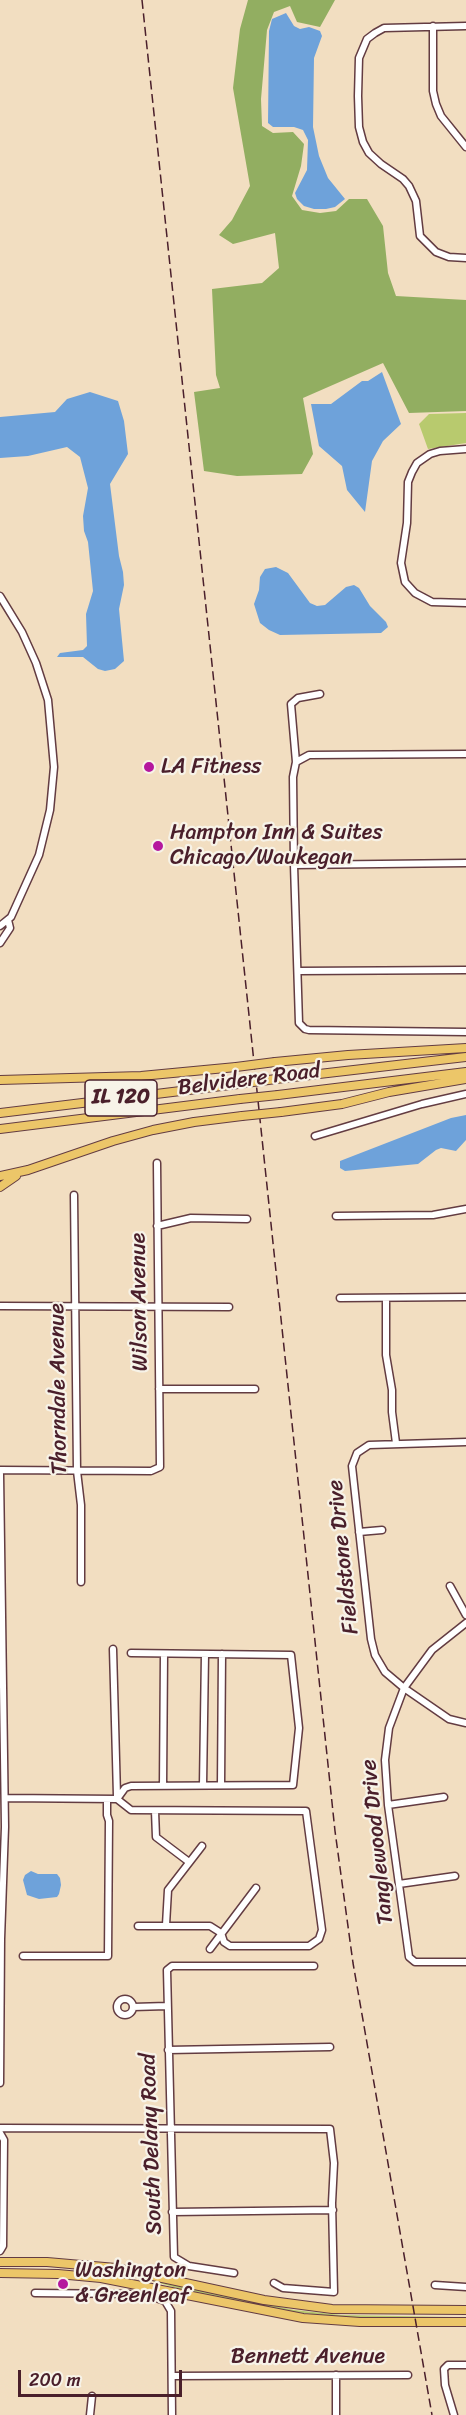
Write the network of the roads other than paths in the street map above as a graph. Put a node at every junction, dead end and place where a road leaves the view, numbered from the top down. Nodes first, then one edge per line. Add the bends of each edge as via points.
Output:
1 (433, 26) junction
2 (466, 26) edge
3 (466, 147) edge
4 (466, 258) edge
5 (466, 449) edge
6 (0, 596) edge
7 (466, 603) edge
8 (320, 694) dead end
9 (466, 754) edge
10 (296, 762) junction
11 (466, 863) edge
12 (294, 866) junction
13 (8, 920) junction
14 (0, 926) edge
15 (0, 943) edge
16 (466, 970) edge
17 (298, 971) junction
18 (466, 1032) edge
19 (466, 1048) edge
20 (466, 1057) edge
21 (466, 1072) edge
22 (0, 1075) edge
23 (466, 1079) edge
24 (0, 1080) edge
25 (21, 1080) junction
26 (466, 1094) edge
27 (2, 1113) edge
28 (3, 1130) edge
29 (315, 1136) dead end
30 (157, 1163) dead end
31 (23, 1172) junction
32 (0, 1176) edge
33 (0, 1187) edge
34 (74, 1195) dead end
35 (466, 1209) edge
36 (336, 1216) dead end
37 (247, 1219) dead end
38 (157, 1226) junction
39 (466, 1297) edge
40 (340, 1298) dead end
41 (386, 1298) junction
42 (0, 1306) edge
43 (76, 1306) junction
44 (158, 1306) junction
45 (229, 1307) dead end
46 (159, 1389) junction
47 (255, 1389) dead end
48 (466, 1442) edge
49 (396, 1443) junction
50 (77, 1470) junction
51 (0, 1472) edge
52 (382, 1530) dead end
53 (359, 1532) junction
54 (81, 1582) dead end
55 (450, 1586) dead end
56 (466, 1616) edge
57 (466, 1623) edge
58 (1, 1633) edge
59 (113, 1649) dead end
60 (131, 1653) dead end
61 (164, 1654) junction
62 (205, 1654) junction
63 (222, 1654) junction
64 (404, 1688) junction
65 (466, 1723) edge
66 (203, 1785) junction
67 (221, 1785) junction
68 (163, 1786) junction
69 (444, 1797) dead end
70 (4, 1798) junction
71 (107, 1799) junction
72 (117, 1799) junction
73 (388, 1805) junction
74 (155, 1811) junction
75 (202, 1845) dead end
76 (189, 1862) junction
77 (455, 1876) dead end
78 (399, 1884) junction
79 (256, 1888) dead end
80 (166, 1925) junction
81 (138, 1926) dead end
82 (221, 1933) junction
83 (210, 1948) dead end
84 (23, 1956) dead end
85 (466, 1962) edge
86 (314, 1966) dead end
87 (167, 2006) junction
88 (133, 2007) dead end
89 (330, 2047) dead end
90 (168, 2050) junction
91 (0, 2083) edge
92 (170, 2130) junction
93 (0, 2131) edge
94 (333, 2210) junction
95 (172, 2212) junction
96 (0, 2252) edge
97 (0, 2262) edge
98 (0, 2273) edge
99 (234, 2273) dead end
100 (274, 2283) dead end
101 (435, 2285) dead end
102 (466, 2287) edge
103 (35, 2293) dead end
104 (466, 2310) edge
105 (466, 2322) edge
106 (466, 2365) edge
107 (336, 2375) junction
108 (408, 2375) dead end
109 (172, 2376) junction
110 (92, 2396) dead end
111 (90, 2415) edge
112 (172, 2415) edge
113 (336, 2415) edge
114 (454, 2415) edge

1 - 2 street
1 - 3 street via 436,104
1 - 4 street via 384,28 368,39 359,58 359,127 369,153 403,179 413,193 424,242 449,257
5 - 7 street via 429,454 417,463 408,482 407,523 400,563 405,582 422,597 432,602
6 - 13 street via 36,663 48,700 54,752 53,792 44,840
8 - 10 street via 298,698 291,704
9 - 10 street via 309,755
10 - 12 street
11 - 12 street
12 - 17 street
13 - 14 street
13 - 15 street via 10,928
16 - 17 street
17 - 18 street via 298,1014 304,1029
19 - 25 main road, bridge via 328,1056 131,1077
20 - 27 main road, Belvidere Road / IL 120, bridge
21 - 28 main road, Belvidere Road / IL 120, bridge
22 - 25 main road
23 - 31 main road, bridge via 342,1104 153,1130
24 - 25 main road
26 - 29 street
30 - 38 street, Wilson Avenue
31 - 32 main road
31 - 33 main road
34 - 43 street, Thorndale Avenue
35 - 36 street via 433,1215
37 - 38 street via 191,1218
38 - 44 street, Wilson Avenue
39 - 41 street
40 - 41 street
41 - 49 street via 386,1355
42 - 43 street
43 - 44 street
43 - 50 street, Thorndale Avenue
44 - 45 street
44 - 46 street, Wilson Avenue
46 - 47 street
46 - 50 street, Wilson Avenue via 160,1467 156,1471
48 - 49 street, Fieldstone Drive
49 - 53 street, Fieldstone Drive via 369,1445 357,1453 352,1466
50 - 51 street
50 - 54 street, Thorndale Avenue
51 - 58 street
52 - 53 street
53 - 64 street, Fieldstone Drive via 372,1647 385,1672
55 - 56 street
57 - 64 street, Tanglewood Drive via 432,1650
58 - 70 street
59 - 72 street
60 - 61 street
61 - 62 street
61 - 68 street
62 - 63 street
62 - 66 street
63 - 67 street
63 - 67 street via 291,1655 299,1728 292,1785
64 - 65 street, Fieldstone Drive via 449,1719
64 - 73 street, Tanglewood Drive via 386,1747
66 - 67 street
66 - 68 street
68 - 72 street via 125,1788
69 - 73 street
70 - 71 street
70 - 91 street
71 - 72 street
71 - 84 street via 108,1956
72 - 74 street via 130,1810
73 - 78 street, Tanglewood Drive
74 - 76 street via 156,1837
74 - 82 street via 306,1811 322,1929 319,1939 309,1946 230,1946
75 - 76 street
76 - 80 street via 168,1890
77 - 78 street
78 - 85 street, Tanglewood Drive via 409,1957 416,1962
79 - 82 street
80 - 81 street
80 - 82 street via 210,1926
82 - 83 street
86 - 87 street, South Delany Road via 172,1966 166,1974
87 - 88 street
87 - 90 street, South Delany Road
89 - 90 street
90 - 92 street, South Delany Road
92 - 93 street
92 - 94 street via 330,2129
92 - 95 street, South Delany Road
93 - 96 street via 4,2140 4,2188
94 - 95 street
94 - 100 street via 334,2292 283,2288
95 - 99 street, South Delany Road via 174,2257 189,2266
97 - 104 main road via 116,2268 264,2300 332,2309
98 - 105 main road via 101,2278 319,2320
101 - 102 street
103 - 109 street via 135,2294 160,2299 169,2306
106 - 114 street via 448,2366 444,2370
107 - 108 street, Bennett Avenue
107 - 109 street, Bennett Avenue
107 - 113 street
109 - 112 street
110 - 111 street

